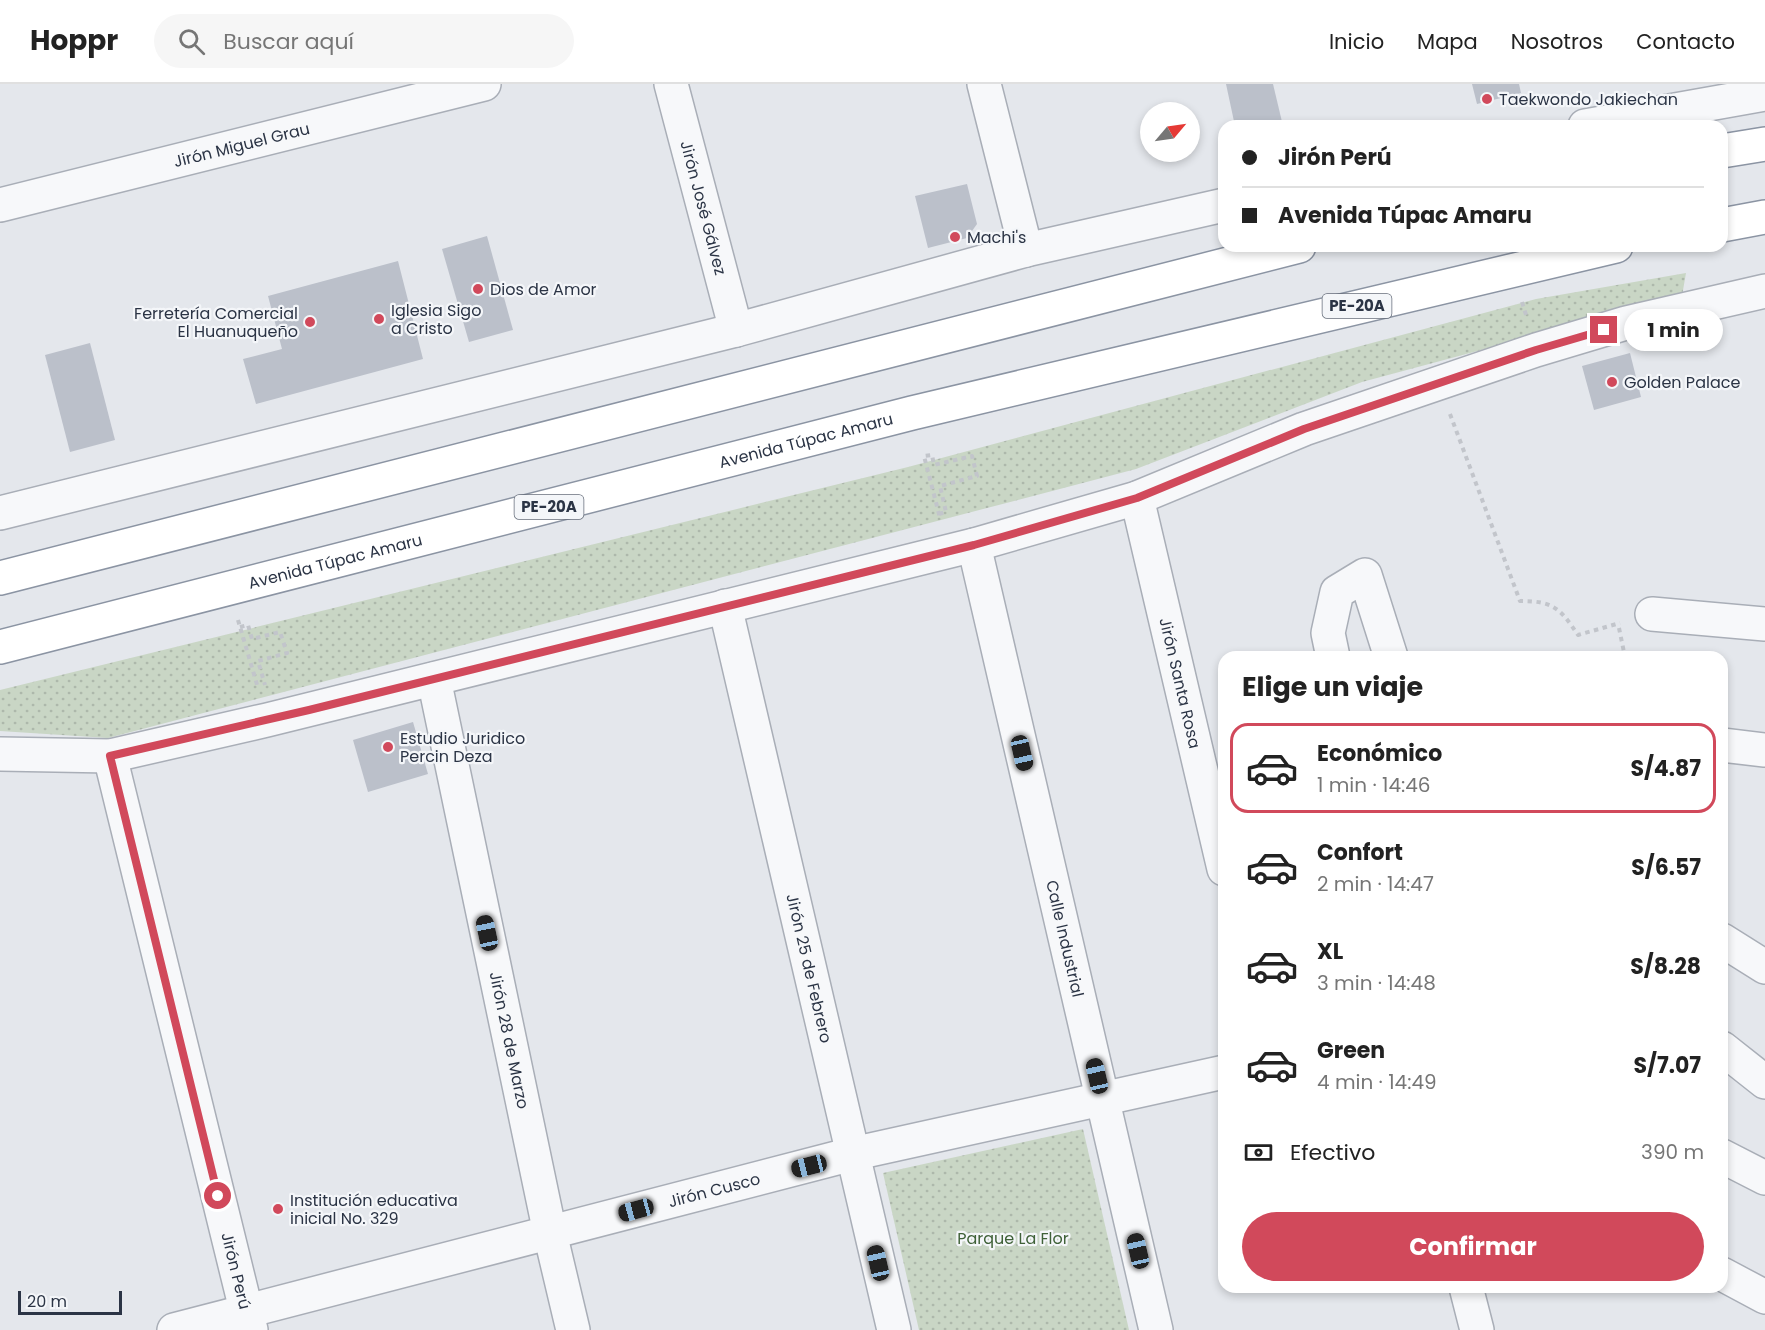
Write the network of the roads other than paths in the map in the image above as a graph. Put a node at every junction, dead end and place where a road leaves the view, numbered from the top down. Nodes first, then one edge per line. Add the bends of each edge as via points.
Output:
1 (484, 84) edge
2 (671, 84) edge
3 (984, 84) edge
4 (1765, 94) edge
5 (1619, 120) edge
6 (1765, 144) edge
7 (1728, 150) edge
8 (0, 205) edge
9 (1218, 206) edge
10 (1765, 217) edge
11 (1728, 224) edge
12 (1026, 250) junction
13 (1276, 252) edge
14 (1591, 252) edge
15 (1765, 291) edge
16 (736, 330) junction
17 (1137, 498) junction
18 (0, 513) edge
19 (974, 545) junction
20 (0, 578) edge
21 (725, 606) junction
22 (1652, 614) road end
23 (1765, 624) edge
24 (0, 647) edge
25 (1332, 651) edge
26 (1388, 651) edge
27 (434, 679) junction
28 (1728, 747) edge
29 (1765, 750) edge
30 (0, 754) edge
31 (110, 756) junction
32 (1218, 843) edge
33 (1728, 944) edge
34 (1765, 967) edge
35 (1728, 1053) edge
36 (1218, 1073) edge
37 (1765, 1082) edge
38 (1102, 1099) junction
39 (852, 1154) junction
40 (1728, 1159) edge
41 (1765, 1178) edge
42 (550, 1233) junction
43 (1728, 1277) edge
44 (1468, 1293) edge
45 (1765, 1298) edge
46 (248, 1321) edge
47 (174, 1330) edge
48 (573, 1330) edge
49 (894, 1330) edge
50 (1156, 1330) edge
51 (1477, 1330) edge

1 - 8 street, Jirón Miguel Grau
2 - 16 street, Jirón José Gálvez
3 - 12 street
4 - 5 street
6 - 7 highway
9 - 12 street
10 - 11 highway
12 - 16 street
13 - 20 highway
14 - 24 highway, Avenida Túpac Amaru / PE-20A via 912,413
15 - 17 street via 1626,323 1438,383 1304,429
16 - 18 street
17 - 19 street
17 - 32 street, Jirón Santa Rosa
19 - 21 street
19 - 38 street, Calle Industrial
21 - 27 street
21 - 39 street, Jirón 25 de Febrero
22 - 23 street
25 - 26 street via 1328,633 1337,592 1365,574
27 - 31 street
27 - 42 street, Jirón 28 de Marzo
28 - 29 street
30 - 31 street
31 - 46 street, Jirón Perú
33 - 34 street
35 - 37 street
36 - 38 street, Jirón Cusco
38 - 39 street, Jirón Cusco
38 - 50 street, Calle Industrial
39 - 42 street, Jirón Cusco
39 - 49 street, Jirón 25 de Febrero
40 - 41 street
42 - 46 street, Jirón Cusco
42 - 48 street, Jirón 28 de Marzo
43 - 45 street
44 - 51 street
46 - 47 street, Jirón Cusco

